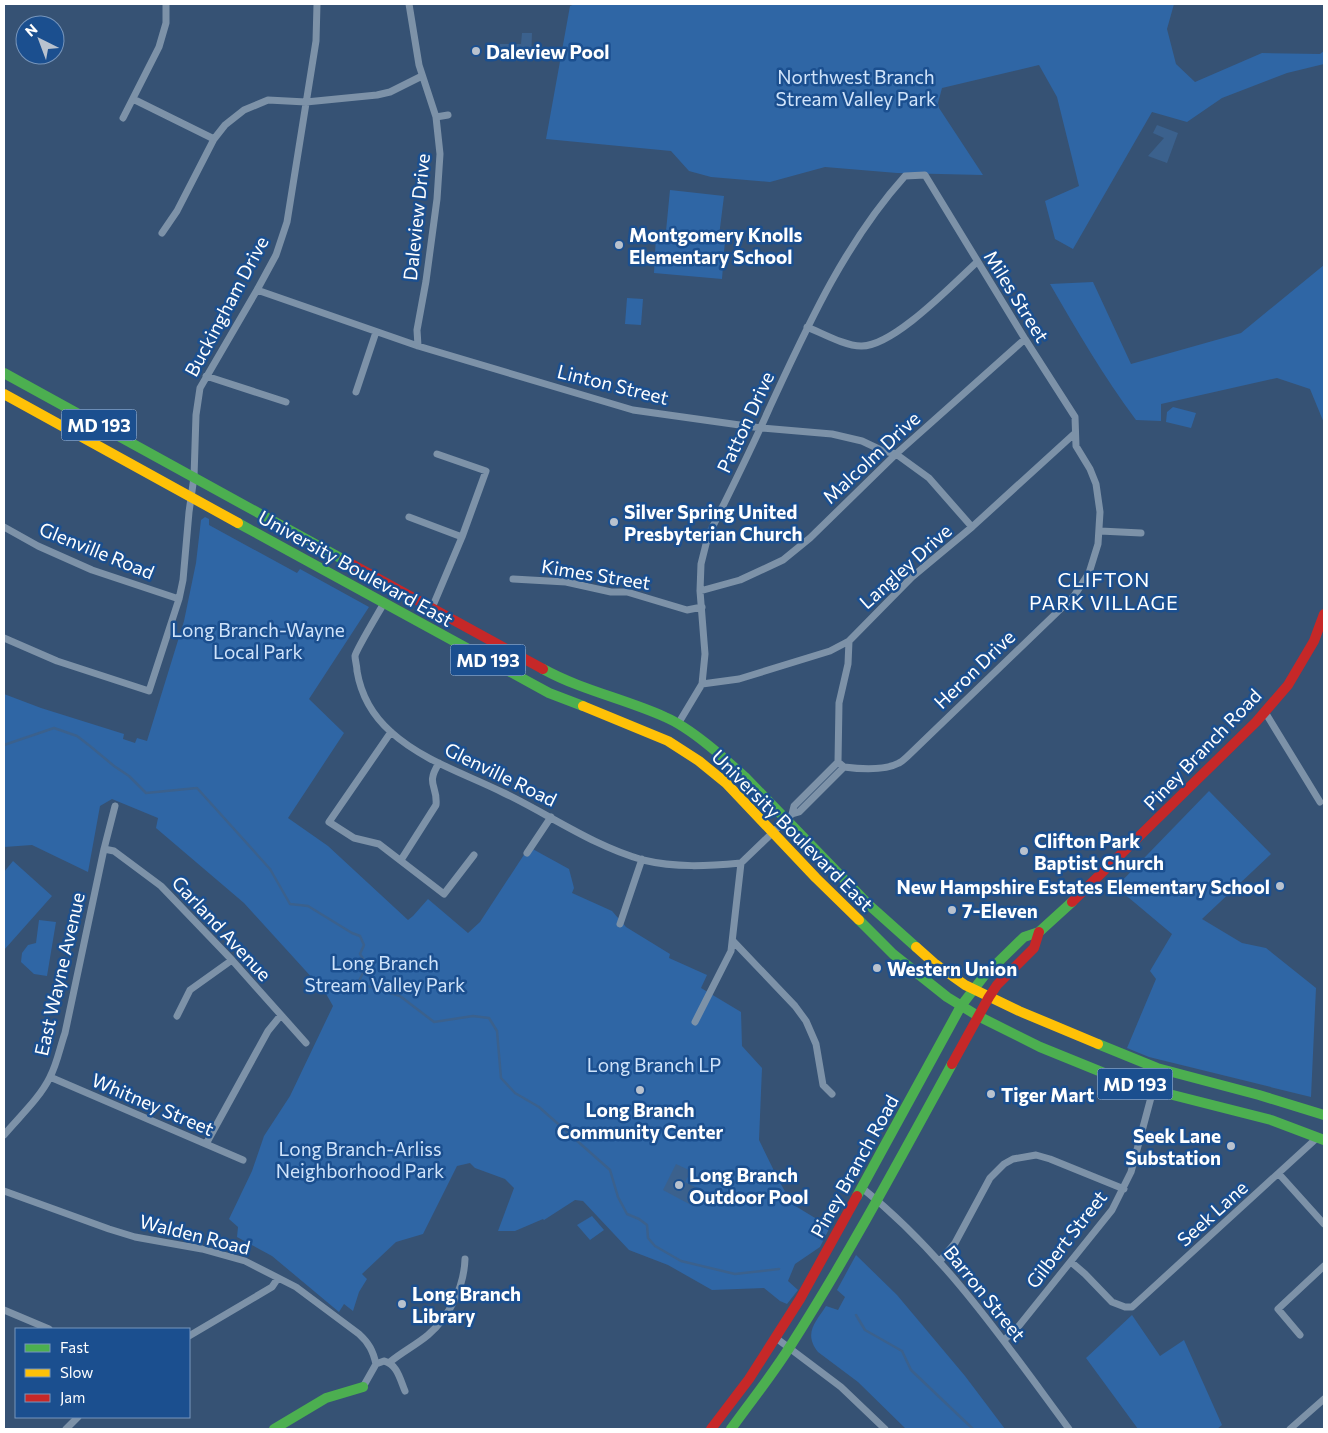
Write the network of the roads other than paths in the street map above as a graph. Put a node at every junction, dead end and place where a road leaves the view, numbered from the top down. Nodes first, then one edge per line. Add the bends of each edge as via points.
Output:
1 (166, 4) edge
2 (317, 4) edge
3 (409, 4) edge
4 (422, 76) junction
5 (133, 99) junction
6 (306, 102) junction
7 (448, 115) dead end
8 (123, 118) dead end
9 (436, 118) junction
10 (214, 139) junction
11 (925, 176) joint
12 (162, 233) dead end
13 (977, 262) junction
14 (257, 290) junction
15 (807, 327) junction
16 (376, 332) junction
17 (1025, 339) junction
18 (418, 346) junction
19 (4, 373) edge
20 (206, 376) junction
21 (356, 392) dead end
22 (4, 394) edge
23 (286, 402) dead end
24 (761, 428) junction
25 (1074, 434) junction
26 (437, 454) dead end
27 (896, 454) junction
28 (194, 477) junction
29 (192, 497) junction
30 (408, 517) dead end
31 (4, 527) edge
32 (972, 527) junction
33 (1100, 531) junction
34 (1141, 533) dead end
35 (462, 537) junction
36 (513, 579) dead end
37 (700, 591) junction
38 (179, 599) junction
39 (384, 603) junction
40 (702, 607) junction
41 (432, 608) junction
42 (1324, 614) edge
43 (1321, 631) edge
44 (4, 638) edge
45 (849, 642) junction
46 (702, 684) junction
47 (1264, 712) junction
48 (678, 724) junction
49 (391, 732) junction
50 (439, 763) junction
51 (841, 764) junction
52 (1320, 802) dead end
53 (116, 806) dead end
54 (789, 816) junction
55 (551, 817) junction
56 (773, 832) junction
57 (104, 849) junction
58 (527, 853) dead end
59 (474, 855) dead end
60 (642, 859) junction
61 (401, 860) junction
62 (741, 863) junction
63 (620, 924) dead end
64 (1039, 932) junction
65 (733, 941) junction
66 (232, 960) junction
67 (973, 989) junction
68 (989, 997) junction
69 (961, 1006) junction
70 (281, 1015) junction
71 (176, 1016) dead end
72 (978, 1016) junction
73 (695, 1022) dead end
74 (306, 1043) dead end
75 (50, 1077) junction
76 (1153, 1090) junction
77 (832, 1094) dead end
78 (1324, 1115) edge
79 (4, 1135) edge
80 (1321, 1138) edge
81 (206, 1144) junction
82 (243, 1160) dead end
83 (1279, 1174) junction
84 (862, 1188) junction
85 (1124, 1189) junction
86 (4, 1191) edge
87 (878, 1200) junction
88 (1324, 1224) edge
89 (465, 1259) dead end
90 (940, 1261) junction
91 (1071, 1262) junction
92 (1324, 1266) edge
93 (278, 1278) junction
94 (4, 1310) edge
95 (47, 1328) edge
96 (1300, 1334) dead end
97 (190, 1335) edge
98 (776, 1338) junction
99 (1004, 1340) junction
100 (790, 1347) junction
101 (390, 1362) junction
102 (376, 1364) junction
103 (362, 1387) joint
104 (405, 1391) dead end
105 (1324, 1399) edge
106 (77, 1418) edge
107 (66, 1429) edge
108 (274, 1429) edge
109 (711, 1429) edge
110 (731, 1429) edge
111 (885, 1429) edge
112 (1069, 1429) edge
113 (1290, 1429) edge

1 - 5 street via 166,23 159,46
2 - 6 street, Buckingham Drive via 316,41
3 - 4 street, Daleview Drive
4 - 6 street via 377,95
4 - 9 street, Daleview Drive
5 - 8 street
5 - 10 street
6 - 10 street via 268,100 244,110
6 - 14 street, Buckingham Drive via 287,222 276,255
7 - 9 street
9 - 18 street, Daleview Drive via 440,154 437,199 417,330
10 - 12 street
11 - 13 street, Miles Street
11 - 15 street, Patton Drive via 905,176 894,187 848,250
13 - 15 street via 902,329 877,344 853,346
13 - 17 street, Miles Street
14 - 16 street, Linton Street
14 - 20 street, Buckingham Drive
15 - 24 street, Patton Drive
16 - 18 street, Linton Street
16 - 21 street
17 - 25 street, Miles Street via 1075,417
17 - 27 street, Malcolm Drive
18 - 24 street, Linton Street via 633,410
19 - 28 main road, University Boulevard East / MD 193
20 - 23 street
20 - 28 street, Buckingham Drive via 200,388 196,415
22 - 29 main road, University Boulevard East / MD 193
24 - 27 street, Linton Street via 832,434
24 - 37 street, Patton Drive via 708,536 701,564
25 - 32 street, Langley Drive
25 - 33 street, Heron Drive via 1076,446 1096,484
26 - 35 street via 486,471
27 - 32 street, Linton Street via 929,478
27 - 37 street, Malcolm Drive via 783,560 740,580
28 - 29 street
28 - 41 main road, University Boulevard East / MD 193
29 - 38 street
29 - 39 main road, University Boulevard East / MD 193
30 - 35 street
31 - 38 street, Glenville Road via 92,570
32 - 45 street, Langley Drive via 912,577
33 - 34 street
33 - 51 street, Heron Drive via 1089,574 1074,596 911,753 899,763 880,768 859,769
35 - 41 street
36 - 40 street, Kimes Street via 566,582 611,592 627,592 687,610
37 - 40 street, Patton Drive
38 - 44 street via 149,691 57,661
39 - 49 street, Glenville Road via 355,655 360,687 379,720
39 - 56 main road, University Boulevard East / MD 193 via 549,693 668,741 726,783
40 - 46 street, Patton Drive via 705,654
41 - 48 main road, University Boulevard East / MD 193 via 548,672
42 - 43 main road, Piney Branch Road
43 - 47 main road, Piney Branch Road via 1288,685
45 - 46 street via 739,679
45 - 51 street via 848,664 838,703
46 - 48 street, Patton Drive
47 - 52 street
47 - 64 main road, Piney Branch Road via 1194,784
48 - 54 main road, University Boulevard East / MD 193 via 724,758
49 - 50 street, Glenville Road
49 - 61 street via 328,822 354,838 379,844
50 - 55 street, Glenville Road
50 - 61 street via 432,780 436,805
51 - 54 street via 799,812
53 - 57 street, East Wayne Avenue
54 - 56 street
54 - 67 main road, University Boulevard East / MD 193 via 869,906 934,963
55 - 58 street
55 - 60 street, Glenville Road via 596,842
56 - 62 street
56 - 69 main road, University Boulevard East / MD 193 via 893,954
57 - 66 street, Garland Avenue via 114,851 162,886
57 - 75 street, East Wayne Avenue via 65,1033
59 - 61 street via 444,894
60 - 62 street, Glenville Road via 693,867
60 - 63 street
62 - 65 street
64 - 67 main road, Piney Branch Road via 1024,937
64 - 68 main road, Piney Branch Road via 1034,948
65 - 73 street via 732,951
65 - 77 street via 806,1021 816,1044 823,1085
66 - 70 street, Garland Avenue
66 - 71 street via 190,990
67 - 68 main road, University Boulevard East / MD 193
67 - 69 main road, Piney Branch Road
68 - 72 main road, Piney Branch Road
68 - 78 main road, University Boulevard East / MD 193 via 1157,1068
69 - 72 main road, University Boulevard East / MD 193
69 - 84 main road, Piney Branch Road
70 - 74 street, Garland Avenue
70 - 81 street via 268,1031
72 - 76 main road, University Boulevard East / MD 193 via 1040,1047
72 - 87 main road, Piney Branch Road
75 - 79 street, East Wayne Avenue
75 - 81 street, Whitney Street
76 - 80 main road, University Boulevard East / MD 193 via 1271,1120
76 - 85 street, Gilbert Street
80 - 83 street, Seek Lane
81 - 82 street, Whitney Street
83 - 88 street
83 - 91 street, Seek Lane via 1132,1307 1112,1302
84 - 87 street, Barron Street
84 - 98 main road, Piney Branch Road
85 - 90 street via 1036,1155 1013,1159 990,1178 955,1243
85 - 91 street, Gilbert Street via 1112,1210
86 - 93 street, Walden Road via 109,1229 202,1248 245,1261
87 - 90 street, Barron Street
87 - 100 main road, Piney Branch Road
89 - 101 street via 460,1287 440,1322
90 - 99 street, Barron Street
91 - 99 street, Gilbert Street
92 - 96 street via 1278,1310
93 - 97 street via 272,1287
93 - 102 street, Walden Road via 309,1295 359,1334 374,1352
94 - 95 street
98 - 100 street
98 - 109 main road, Piney Branch Road
99 - 112 street, Barron Street
100 - 110 main road, Piney Branch Road
100 - 111 street via 841,1387
101 - 102 street via 384,1360
101 - 104 street
102 - 103 street
103 - 108 main road via 326,1398
105 - 113 street
106 - 107 street

